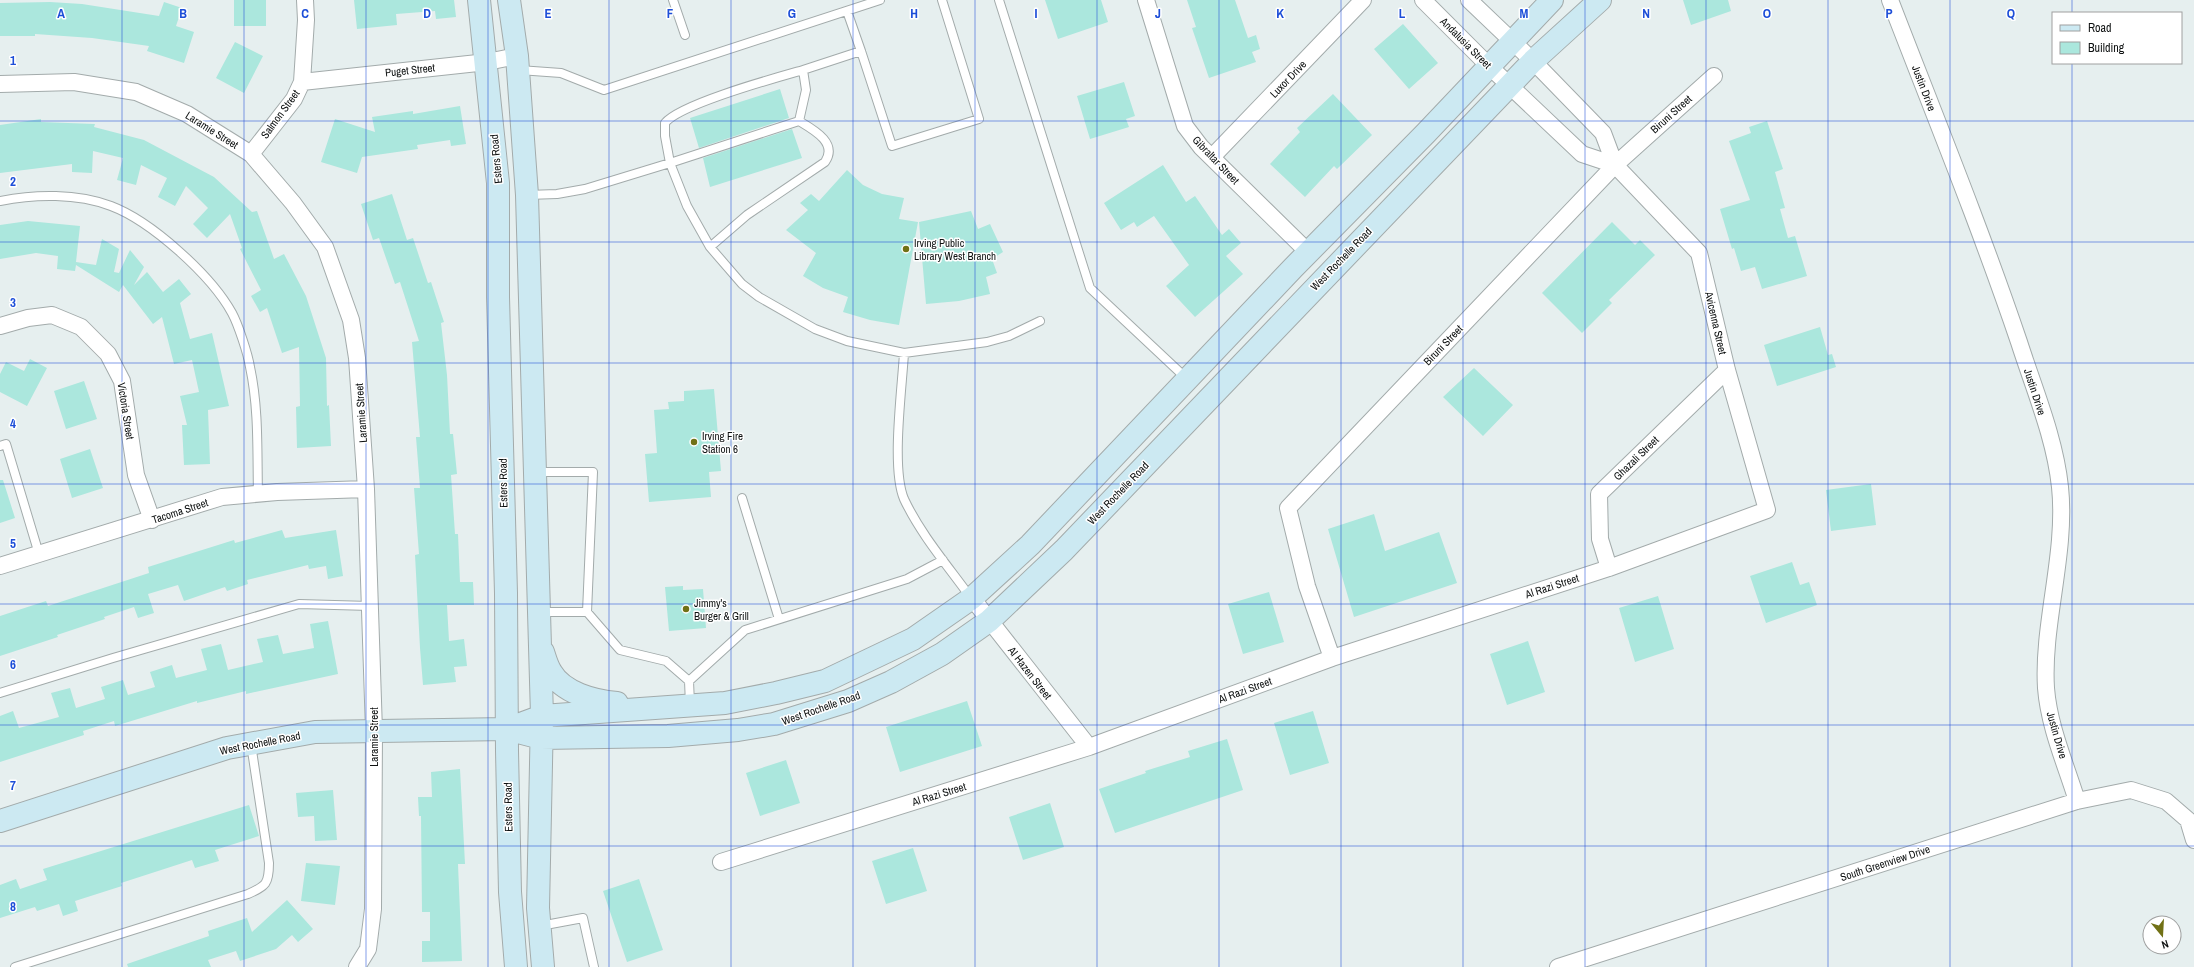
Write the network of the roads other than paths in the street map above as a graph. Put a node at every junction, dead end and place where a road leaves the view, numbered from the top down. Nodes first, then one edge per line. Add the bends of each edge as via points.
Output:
1 (305, 0) edge
2 (479, 0) edge
3 (510, 0) edge
4 (673, 0) edge
5 (880, 0) edge
6 (942, 0) edge
7 (999, 0) edge
8 (1146, 0) edge
9 (1363, 0) edge
10 (1423, 0) edge
11 (1470, 0) edge
12 (1552, 0) edge
13 (1600, 0) edge
14 (1890, 0) edge
15 (847, 10) junction
16 (685, 35) dead end
17 (1512, 41) junction
18 (861, 51) junction
19 (1533, 60) junction
20 (487, 62) junction
21 (518, 63) junction
22 (1489, 66) junction
23 (802, 70) junction
24 (1714, 76) dead end
25 (302, 82) junction
26 (0, 84) edge
27 (1509, 85) junction
28 (799, 121) junction
29 (250, 154) junction
30 (1212, 157) junction
31 (670, 163) junction
32 (1615, 165) junction
33 (527, 195) junction
34 (0, 201) edge
35 (710, 247) junction
36 (1308, 252) junction
37 (1040, 321) dead end
38 (0, 326) edge
39 (904, 353) junction
40 (1727, 370) junction
41 (1188, 380) junction
42 (0, 446) edge
43 (503, 470) junction
44 (534, 472) junction
45 (366, 489) junction
46 (258, 494) junction
47 (742, 498) dead end
48 (1767, 510) joint
49 (152, 520) junction
50 (39, 554) junction
51 (943, 560) junction
52 (0, 566) edge
53 (1609, 568) junction
54 (972, 598) junction
55 (370, 606) junction
56 (538, 612) junction
57 (586, 612) junction
58 (779, 619) junction
59 (989, 620) junction
60 (539, 643) junction
61 (1332, 658) junction
62 (689, 681) junction
63 (0, 693) edge
64 (690, 705) junction
65 (660, 707) junction
66 (542, 716) junction
67 (507, 728) junction
68 (374, 731) junction
69 (541, 738) junction
70 (250, 743) junction
71 (1089, 747) junction
72 (2078, 801) junction
73 (0, 821) edge
74 (2194, 840) edge
75 (722, 862) dead end
76 (539, 926) junction
77 (15, 967) edge
78 (357, 967) edge
79 (516, 967) edge
80 (543, 967) edge
81 (594, 967) edge
82 (1558, 967) edge

1 - 25 street, Salmon Street
2 - 20 street, Esters Road
3 - 21 street
4 - 16 lane
5 - 15 lane
6 - 18 lane via 979,119 892,146
7 - 41 lane via 1090,288
8 - 30 street, Gibraltar Street via 1185,126
9 - 30 street, Luxor Drive
10 - 22 street, Andalusia Street
11 - 17 street
12 - 17 street, West Rochelle Road
13 - 19 street, West Rochelle Road
14 - 72 street, Justin Drive via 2001,290 2054,452 2060,487 2060,514 2046,687 2050,716
15 - 18 lane
15 - 21 lane via 604,90 561,73
17 - 19 street
17 - 22 street, West Rochelle Road
18 - 23 lane
19 - 27 street, West Rochelle Road
19 - 32 street, Avicenna Street via 1603,133
20 - 21 street, Puget Street
20 - 25 street, Puget Street
20 - 43 street, Esters Road via 498,183
21 - 33 street
22 - 27 street, Andalusia Street
22 - 36 street, West Rochelle Road
23 - 28 lane via 806,90
23 - 31 lane via 718,96 674,115 665,123
24 - 32 street, Biruni Street
25 - 29 street, Salmon Street via 294,99
26 - 29 street, Laramie Street via 74,82 136,92 187,114
27 - 32 street, Avicenna Street via 1582,154
27 - 59 street, West Rochelle Road via 1064,550
28 - 31 lane
28 - 35 lane via 816,131 826,142 830,156 747,215
29 - 45 street, Laramie Street via 293,203 325,247 351,320 357,358
30 - 36 street, Gibraltar Street
31 - 33 lane via 585,189 557,194
31 - 35 lane via 687,206
32 - 40 street, Avicenna Street via 1700,253
32 - 61 street, Biruni Street via 1288,508 1307,586
33 - 44 street
34 - 46 lane via 26,196 76,198 110,206 152,228 204,276 232,313 250,366 257,421
35 - 39 lane via 742,284 815,330 847,341
36 - 41 street, West Rochelle Road
37 - 39 lane via 1009,336 987,342
38 - 49 street, Victoria Street via 28,318 52,315 81,327 108,354 122,381 136,475
39 - 51 lane via 897,463 904,498
40 - 48 street, Avicenna Street
40 - 53 street, Ghazali Street via 1599,494 1600,539
41 - 54 street, West Rochelle Road via 1030,545
42 - 50 lane via 6,444
43 - 44 street
43 - 67 street, Esters Road
44 - 56 street
44 - 57 lane via 593,472
45 - 46 street, Tacoma Street
45 - 55 street, Laramie Street
46 - 49 street, Tacoma Street via 222,497
47 - 58 lane
48 - 53 street, Al Razi Street
49 - 50 street, Tacoma Street
50 - 52 street, Tacoma Street
51 - 54 lane
51 - 58 lane via 907,579
53 - 61 street, Al Razi Street
54 - 59 street, Al Hazen Street
54 - 64 street, West Rochelle Road via 912,639 825,681 733,701
55 - 63 lane via 300,604
55 - 68 street, Laramie Street
56 - 57 lane
56 - 60 street
57 - 62 lane via 620,650 666,661
58 - 62 lane via 745,630
59 - 69 street, West Rochelle Road via 942,654 891,682 848,701 774,724 668,736
59 - 71 street, Al Hazen Street
60 - 65 street via 551,672 562,686 580,695 614,703
60 - 66 street
61 - 71 street, Al Razi Street
62 - 64 lane
64 - 65 street, West Rochelle Road
65 - 66 street, West Rochelle Road
66 - 67 street, West Rochelle Road
66 - 69 street
67 - 68 street, West Rochelle Road
67 - 69 street, West Rochelle Road
67 - 79 street, Esters Road via 510,892
68 - 70 street, West Rochelle Road via 315,732
68 - 78 street, Laramie Street via 373,909 368,949
69 - 76 street
70 - 73 street, West Rochelle Road via 227,748
70 - 77 lane via 269,863 269,877 264,887
71 - 75 street, Al Razi Street
72 - 74 street, South Greenview Drive via 2131,790 2166,800 2188,820
72 - 82 street, South Greenview Drive
76 - 80 street
76 - 81 lane via 583,918

